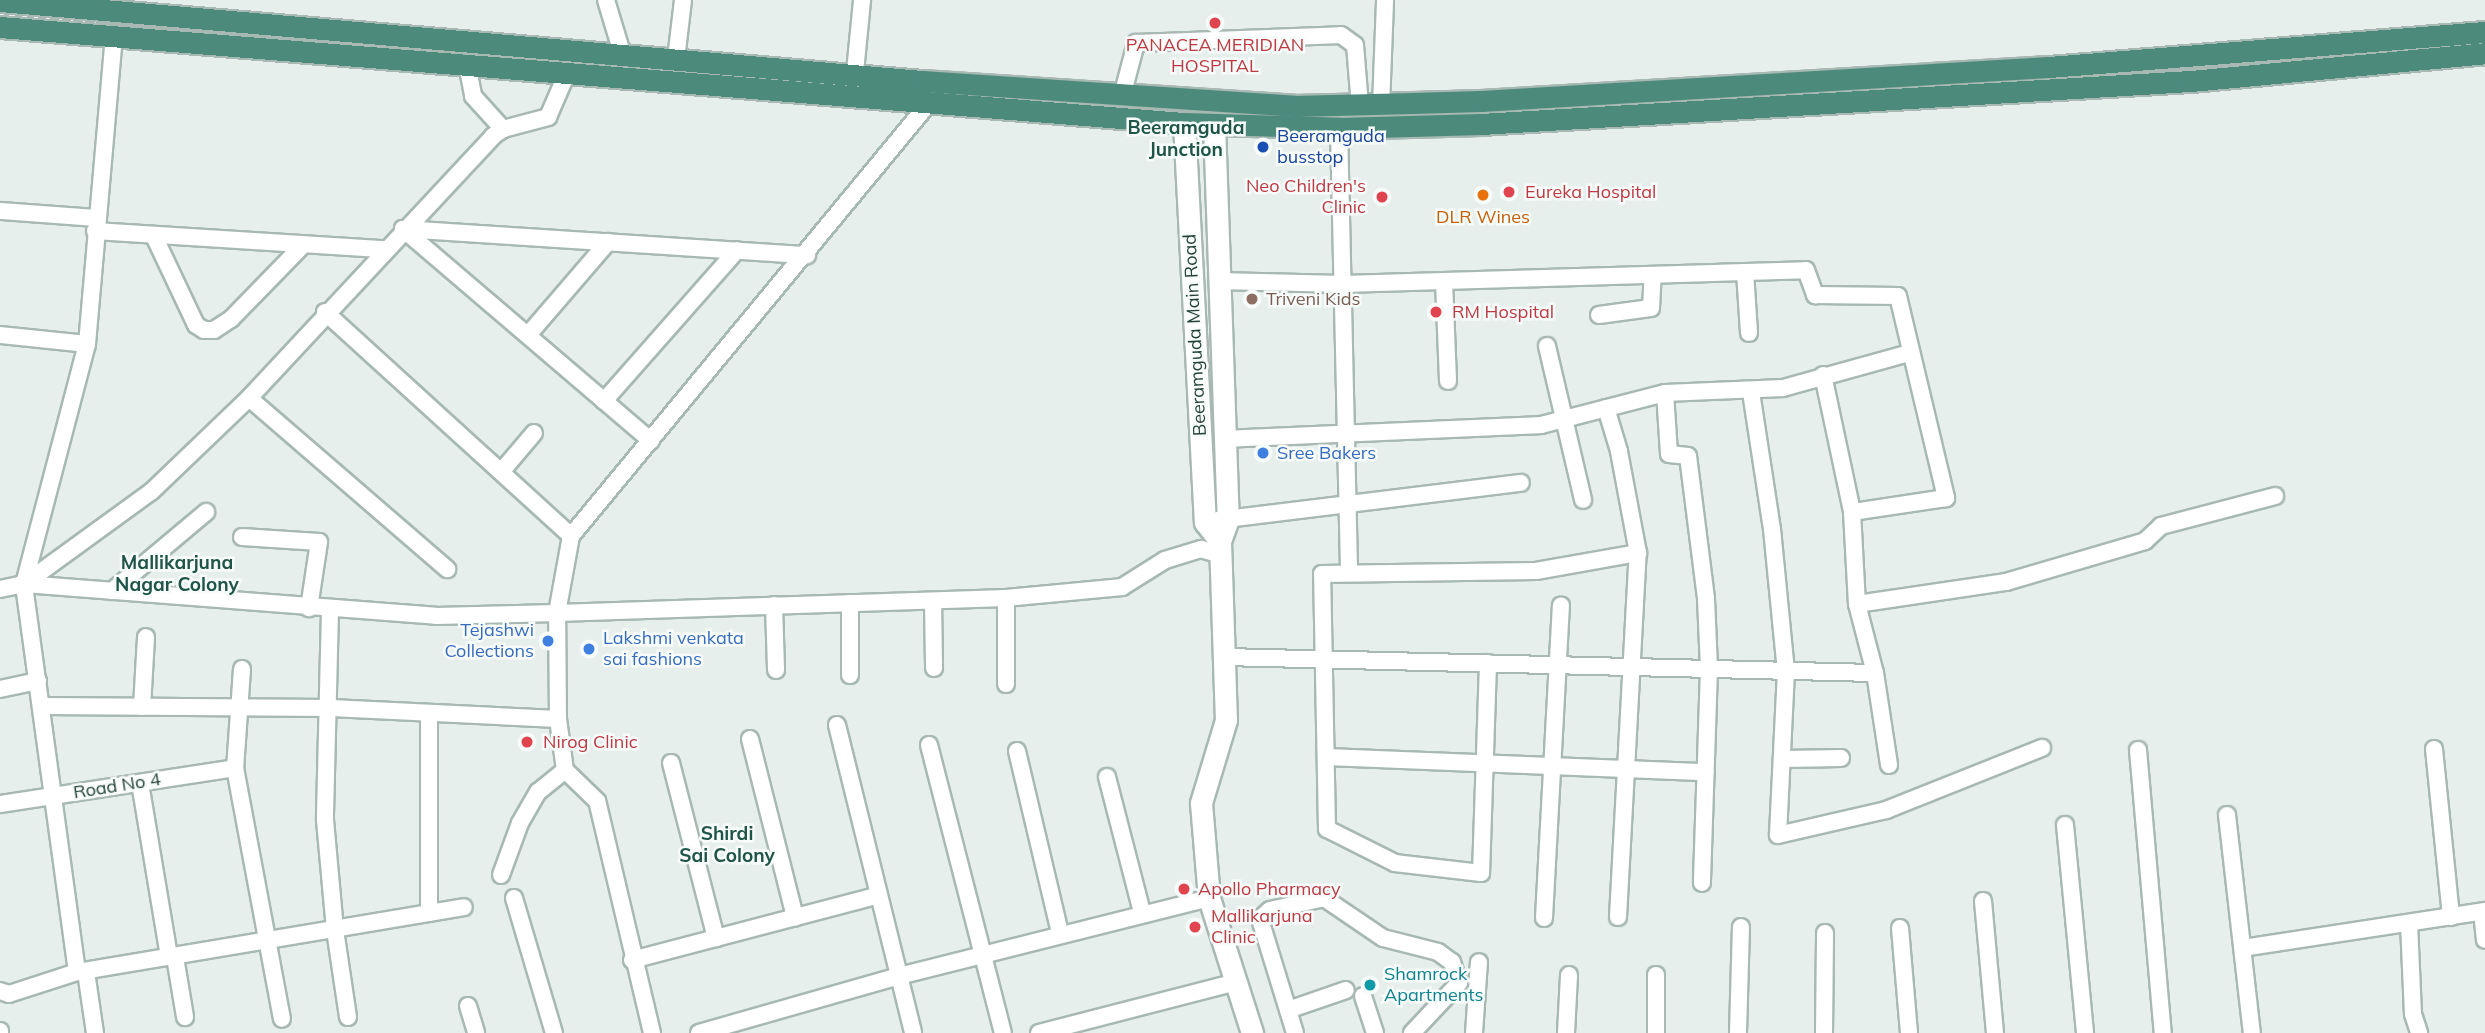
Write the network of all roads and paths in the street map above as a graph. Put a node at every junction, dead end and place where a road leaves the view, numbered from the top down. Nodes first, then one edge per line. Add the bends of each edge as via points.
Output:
1 (606, 0) edge
2 (682, 0) edge
3 (862, 0) edge
4 (1385, 0) edge
5 (0, 1) edge
6 (37, 2) edge
7 (185, 9) edge
8 (0, 27) edge
9 (2485, 32) edge
10 (114, 37) junction
11 (622, 53) junction
12 (2485, 53) edge
13 (676, 60) junction
14 (716, 62) junction
15 (467, 64) junction
16 (754, 65) junction
17 (568, 71) junction
18 (855, 72) junction
19 (714, 84) junction
20 (752, 87) junction
21 (1630, 93) junction
22 (1122, 96) junction
23 (929, 103) junction
24 (1370, 106) junction
25 (1631, 115) junction
26 (1184, 123) junction
27 (1214, 124) junction
28 (1339, 128) junction
29 (503, 129) junction
30 (0, 211) edge
31 (95, 224) junction
32 (403, 229) junction
33 (153, 236) junction
34 (608, 242) junction
35 (301, 247) junction
36 (384, 249) junction
37 (737, 250) junction
38 (807, 255) junction
39 (1745, 272) junction
40 (1653, 275) junction
41 (1218, 281) junction
42 (1444, 281) junction
43 (1343, 285) junction
44 (325, 312) junction
45 (1599, 315) dead end
46 (1749, 333) dead end
47 (0, 335) edge
48 (527, 335) junction
49 (87, 344) junction
50 (1547, 346) dead end
51 (1909, 353) junction
52 (1823, 375) junction
53 (1448, 381) dead end
54 (1751, 392) junction
55 (1665, 393) junction
56 (249, 398) junction
57 (604, 401) junction
58 (1606, 408) junction
59 (1566, 418) junction
60 (1346, 431) junction
61 (534, 433) dead end
62 (1225, 439) junction
63 (651, 441) junction
64 (501, 472) junction
65 (1521, 483) dead end
66 (2275, 496) dead end
67 (1583, 500) dead end
68 (1348, 503) junction
69 (206, 512) dead end
70 (1852, 512) junction
71 (1228, 519) junction
72 (1205, 522) junction
73 (571, 536) junction
74 (242, 537) dead end
75 (1221, 548) junction
76 (1638, 553) junction
77 (447, 569) dead end
78 (1349, 573) junction
79 (24, 584) junction
80 (0, 589) edge
81 (112, 591) junction
82 (1006, 598) junction
83 (933, 601) junction
84 (850, 603) junction
85 (1857, 604) junction
86 (774, 605) junction
87 (1560, 605) dead end
88 (309, 608) junction
89 (330, 610) junction
90 (557, 613) junction
91 (146, 636) dead end
92 (1224, 657) junction
93 (1326, 658) junction
94 (1488, 663) junction
95 (1559, 665) junction
96 (1630, 667) junction
97 (934, 668) dead end
98 (242, 669) dead end
99 (1709, 669) junction
100 (776, 670) dead end
101 (1786, 671) junction
102 (1875, 673) junction
103 (850, 674) dead end
104 (38, 681) junction
105 (1006, 684) dead end
106 (0, 689) edge
107 (42, 706) junction
108 (142, 707) junction
109 (239, 708) junction
110 (331, 708) junction
111 (429, 713) junction
112 (558, 719) junction
113 (837, 725) dead end
114 (750, 739) dead end
115 (929, 744) dead end
116 (2042, 748) dead end
117 (2434, 749) dead end
118 (2138, 750) dead end
119 (1017, 751) dead end
120 (1327, 757) junction
121 (1841, 758) dead end
122 (1782, 759) junction
123 (1485, 763) junction
124 (671, 764) dead end
125 (1889, 765) dead end
126 (1548, 766) junction
127 (235, 768) junction
128 (1625, 769) junction
129 (565, 770) junction
130 (1706, 772) junction
131 (1107, 776) dead end
132 (140, 783) junction
133 (55, 795) junction
134 (0, 804) edge
135 (2227, 815) dead end
136 (2064, 825) dead end
137 (501, 875) dead end
138 (1702, 883) dead end
139 (879, 895) junction
140 (514, 898) dead end
141 (1209, 898) junction
142 (1983, 901) dead end
143 (464, 907) dead end
144 (2483, 911) edge
145 (1142, 912) junction
146 (429, 913) junction
147 (2451, 916) junction
148 (795, 917) junction
149 (1618, 917) dead end
150 (1544, 918) dead end
151 (2409, 923) junction
152 (1741, 927) dead end
153 (1900, 928) dead end
154 (335, 930) junction
155 (1060, 933) junction
156 (1825, 933) dead end
157 (716, 938) junction
158 (2485, 940) edge
159 (269, 941) junction
160 (2243, 947) junction
161 (982, 954) junction
162 (172, 957) junction
163 (632, 960) junction
164 (1479, 962) dead end
165 (82, 972) junction
166 (1569, 975) dead end
167 (1656, 975) dead end
168 (899, 976) junction
169 (1233, 983) junction
170 (1346, 990) dead end
171 (0, 991) edge
172 (1363, 996) dead end
173 (468, 1006) dead end
174 (1288, 1010) junction
175 (185, 1017) dead end
176 (348, 1017) dead end
177 (282, 1019) dead end
178 (94, 1033) edge
179 (476, 1033) edge
180 (554, 1033) edge
181 (652, 1033) edge
182 (699, 1033) edge
183 (913, 1033) edge
184 (1003, 1033) edge
185 (1039, 1033) edge
186 (1252, 1033) edge
187 (1295, 1033) edge
188 (1375, 1033) edge
189 (1412, 1033) edge
190 (1475, 1033) edge
191 (1566, 1033) edge
192 (1656, 1033) edge
193 (1738, 1033) edge
194 (1824, 1033) edge
195 (1909, 1033) edge
196 (1995, 1033) edge
197 (2085, 1033) edge
198 (2163, 1033) edge
199 (2252, 1033) edge
200 (2419, 1033) edge

1 - 11 street
2 - 13 street
3 - 18 street
4 - 24 street
5 - 6 highway
6 - 7 highway
7 - 11 highway
8 - 10 highway
9 - 21 highway via 2190,58
10 - 15 highway
10 - 31 street
11 - 13 highway
12 - 25 highway via 2191,81
13 - 14 highway
14 - 16 highway
14 - 19 highway
15 - 17 highway
15 - 29 street via 472,96
16 - 18 highway
16 - 20 highway
17 - 19 highway
17 - 29 street via 548,117
18 - 22 highway
19 - 20 highway
20 - 23 highway
21 - 24 highway
21 - 25 highway
22 - 24 highway
22 - 24 street via 1136,43 1341,35 1355,45
23 - 26 highway
23 - 38 street
25 - 28 highway
26 - 27 highway
26 - 72 main road, Beeramguda Main Road
27 - 28 highway
27 - 41 main road, Beeramguda Main Road
28 - 43 street
29 - 32 street
30 - 31 street
31 - 33 street
31 - 49 street
32 - 34 street
32 - 36 street
32 - 48 street
33 - 35 street
33 - 35 street via 196,326 204,330 214,330 231,319
34 - 37 street
34 - 48 street
35 - 36 street
36 - 44 street
37 - 38 street
37 - 57 street
38 - 63 street
39 - 40 street
39 - 46 street
39 - 51 street via 1806,270 1815,295 1898,296
40 - 42 street
40 - 45 street via 1651,308
41 - 43 street
41 - 62 main road, Beeramguda Main Road
42 - 43 street
42 - 53 street
43 - 60 street
44 - 56 street
44 - 64 street
47 - 49 street
48 - 57 street
49 - 79 street
50 - 59 street
51 - 52 street
51 - 70 street via 1946,498
52 - 54 street
52 - 70 street
54 - 55 street
54 - 101 street via 1772,529
55 - 58 street
55 - 99 street via 1669,454 1688,456 1706,599
56 - 77 street
56 - 79 street via 152,491
57 - 63 street
58 - 59 street
58 - 76 street
59 - 60 street via 1541,425 1453,432
59 - 67 street
60 - 62 street
60 - 68 street
61 - 64 street
62 - 71 main road, Beeramguda Main Road
63 - 73 street
64 - 73 street
65 - 68 street
66 - 85 street via 2161,526 2145,541 2006,582
68 - 71 street
68 - 78 street
69 - 81 street
70 - 85 street
71 - 72 street
71 - 75 main road, Beeramguda Main Road
72 - 75 main road
73 - 90 street
74 - 88 street via 319,542
75 - 82 street via 1165,560 1122,587
75 - 92 main road, Beeramguda Main Road
76 - 78 street via 1536,571
76 - 96 street
78 - 93 street via 1322,574
79 - 80 street
79 - 81 street
79 - 104 street
81 - 88 street
82 - 83 street
82 - 105 street
83 - 84 street
83 - 97 street
84 - 86 street
84 - 103 street
85 - 102 street
86 - 90 street
86 - 100 street
87 - 95 street
88 - 89 street
89 - 90 street via 436,616
89 - 110 street
90 - 112 street
91 - 108 street
92 - 93 street
92 - 141 main road, Beeramguda Main Road via 1226,720 1200,803
93 - 94 street
93 - 120 street
94 - 95 street
94 - 123 street
95 - 96 street
95 - 126 street
96 - 99 street
96 - 128 street
98 - 109 street
99 - 101 street
99 - 130 street
101 - 102 street
101 - 122 street
102 - 125 street
104 - 106 street
104 - 107 street
107 - 108 street
107 - 133 street
108 - 109 street
109 - 110 street
109 - 127 street
110 - 111 street
110 - 154 street via 325,820
111 - 112 street
111 - 146 street
112 - 129 street
113 - 139 street
114 - 148 street
115 - 161 street
116 - 122 street via 1886,810 1778,835
117 - 147 street
118 - 198 street
119 - 155 street
120 - 123 street
120 - 123 street via 1327,829 1395,863 1481,873
121 - 122 street
123 - 126 street
124 - 157 street
126 - 128 street
126 - 150 street
127 - 132 street, Road No 4
127 - 159 street
128 - 130 street
128 - 149 street
129 - 137 street via 538,792 520,823
129 - 163 street via 597,801
130 - 138 street
131 - 145 street
132 - 133 street, Road No 4
132 - 162 street
133 - 134 street, Road No 4
133 - 165 street
135 - 160 street
136 - 197 street
139 - 148 street
139 - 168 street
140 - 180 street
141 - 145 street
141 - 169 main road, Beeramguda Main Road
142 - 196 street
143 - 146 street
144 - 147 street
144 - 158 street
145 - 155 street
146 - 154 street
147 - 151 street
148 - 157 street
151 - 160 street
151 - 200 street via 2413,1014
152 - 193 street
153 - 195 street
154 - 159 street
154 - 176 street
155 - 161 street
156 - 194 street
157 - 163 street
159 - 162 street
159 - 177 street
160 - 199 street
161 - 168 street
161 - 184 street
162 - 165 street
162 - 175 street
163 - 181 street
164 - 190 street
165 - 171 street via 9,994
165 - 178 street
166 - 191 street
167 - 192 street
168 - 182 street
168 - 183 street
169 - 185 street
169 - 186 main road, Beeramguda Main Road
170 - 174 street
172 - 188 street
173 - 179 street
174 - 187 street
174 - 189 street via 1260,919 1270,910 1324,898 1383,938 1438,952 1452,962 1459,983

